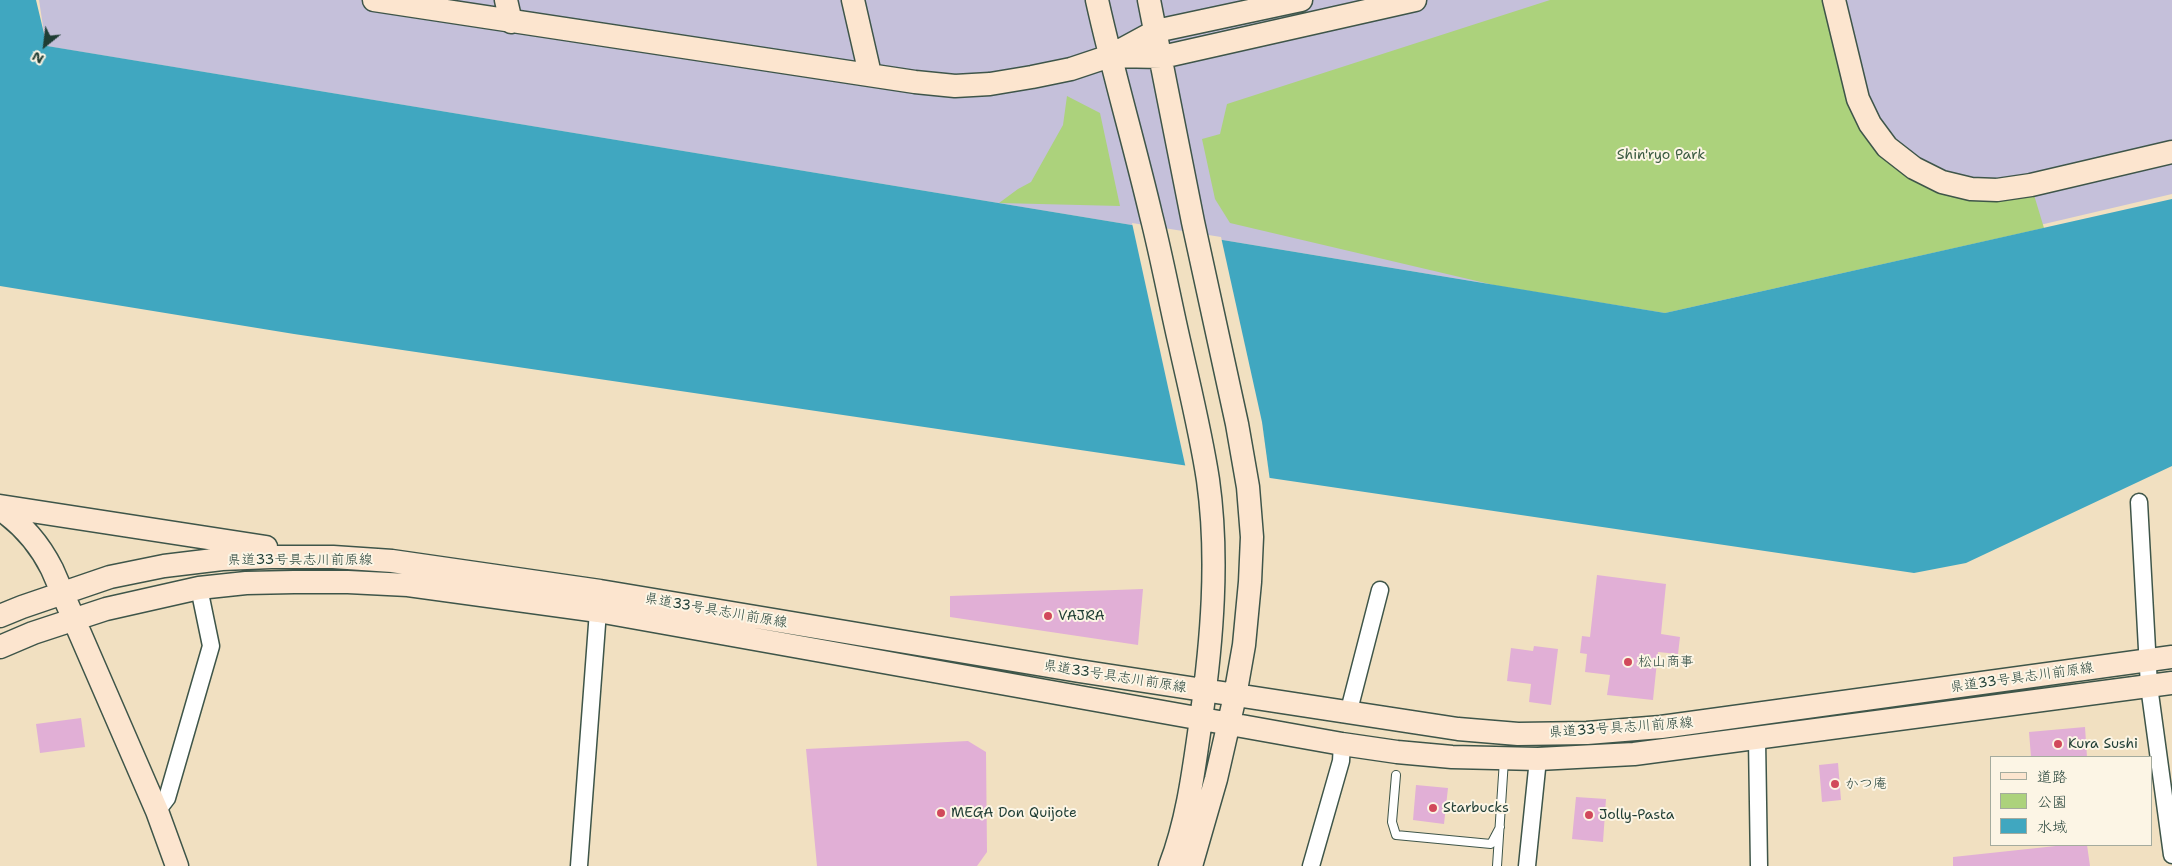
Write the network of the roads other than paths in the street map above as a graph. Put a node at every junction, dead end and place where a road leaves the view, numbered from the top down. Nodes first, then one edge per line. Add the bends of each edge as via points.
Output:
1 (374, 0) edge
2 (506, 0) edge
3 (853, 0) edge
4 (1097, 0) edge
5 (1149, 0) edge
6 (1301, 0) edge
7 (1414, 0) edge
8 (1834, 0) edge
9 (511, 22) junction
10 (1156, 31) junction
11 (1110, 56) junction
12 (1162, 57) junction
13 (870, 74) junction
14 (2172, 152) edge
15 (2139, 502) dead end
16 (0, 507) edge
17 (333, 557) junction
18 (199, 588) junction
19 (1380, 590) dead end
20 (63, 593) junction
21 (598, 611) junction
22 (0, 616) edge
23 (75, 619) junction
24 (0, 648) edge
25 (2172, 657) edge
26 (2148, 660) junction
27 (2172, 683) edge
28 (2149, 686) junction
29 (1205, 691) junction
30 (1236, 696) junction
31 (1348, 714) junction
32 (1201, 719) junction
33 (1230, 724) junction
34 (1757, 739) junction
35 (1342, 744) junction
36 (1504, 758) junction
37 (1538, 759) junction
38 (1396, 774) dead end
39 (157, 811) junction
40 (1500, 827) junction
41 (2172, 855) edge
42 (176, 866) edge
43 (579, 866) edge
44 (1170, 866) edge
45 (1191, 866) edge
46 (1311, 866) edge
47 (1497, 866) edge
48 (1527, 866) edge
49 (1759, 866) edge

1 - 9 main road
2 - 9 main road
3 - 13 main road
4 - 11 main road
5 - 10 main road
6 - 10 main road
7 - 12 main road
8 - 14 main road via 1858,99 1870,124 1887,147 1914,168 1942,182 1971,189 1997,190
9 - 13 main road
10 - 11 main road
10 - 12 main road
11 - 12 main road
11 - 13 main road via 1061,71 990,84 954,86
11 - 29 main road via 1152,217 1208,481 1212,579
12 - 30 main road via 1248,487 1252,537 1250,582
15 - 26 street
16 - 17 main road
16 - 20 main road via 36,542
17 - 20 main road, 県道33号具志川前原線 via 222,559 164,566 110,577
17 - 29 main road, 県道33号具志川前原線 via 392,561 600,591
18 - 21 main road, 県道33号具志川前原線 via 294,582 408,585
18 - 23 main road, 県道33号具志川前原線 via 116,606
18 - 39 street via 211,646 167,798
19 - 31 street
20 - 22 main road, 県道33号具志川前原線
20 - 23 main road
21 - 32 main road, 県道33号具志川前原線
21 - 43 street
23 - 24 main road, 県道33号具志川前原線
23 - 39 main road
25 - 26 main road, 県道33号具志川前原線
26 - 28 street
26 - 31 main road, 県道33号具志川前原線 via 1660,727 1587,733 1518,734 1466,730
27 - 28 main road, 県道33号具志川前原線
28 - 34 main road, 県道33号具志川前原線
28 - 41 street
29 - 30 main road, 県道33号具志川前原線
29 - 32 main road
30 - 31 main road, 県道33号具志川前原線
30 - 33 main road
32 - 33 main road, 県道33号具志川前原線
32 - 44 main road via 1181,832
33 - 35 main road, 県道33号具志川前原線
33 - 45 main road
34 - 37 main road, 県道33号具志川前原線 via 1634,754
34 - 49 street
35 - 36 main road, 県道33号具志川前原線 via 1397,752
35 - 46 street via 1341,761
36 - 37 main road, 県道33号具志川前原線
36 - 40 lane
37 - 48 street
38 - 40 lane via 1392,822 1396,835 1491,844
39 - 42 main road
40 - 47 lane

